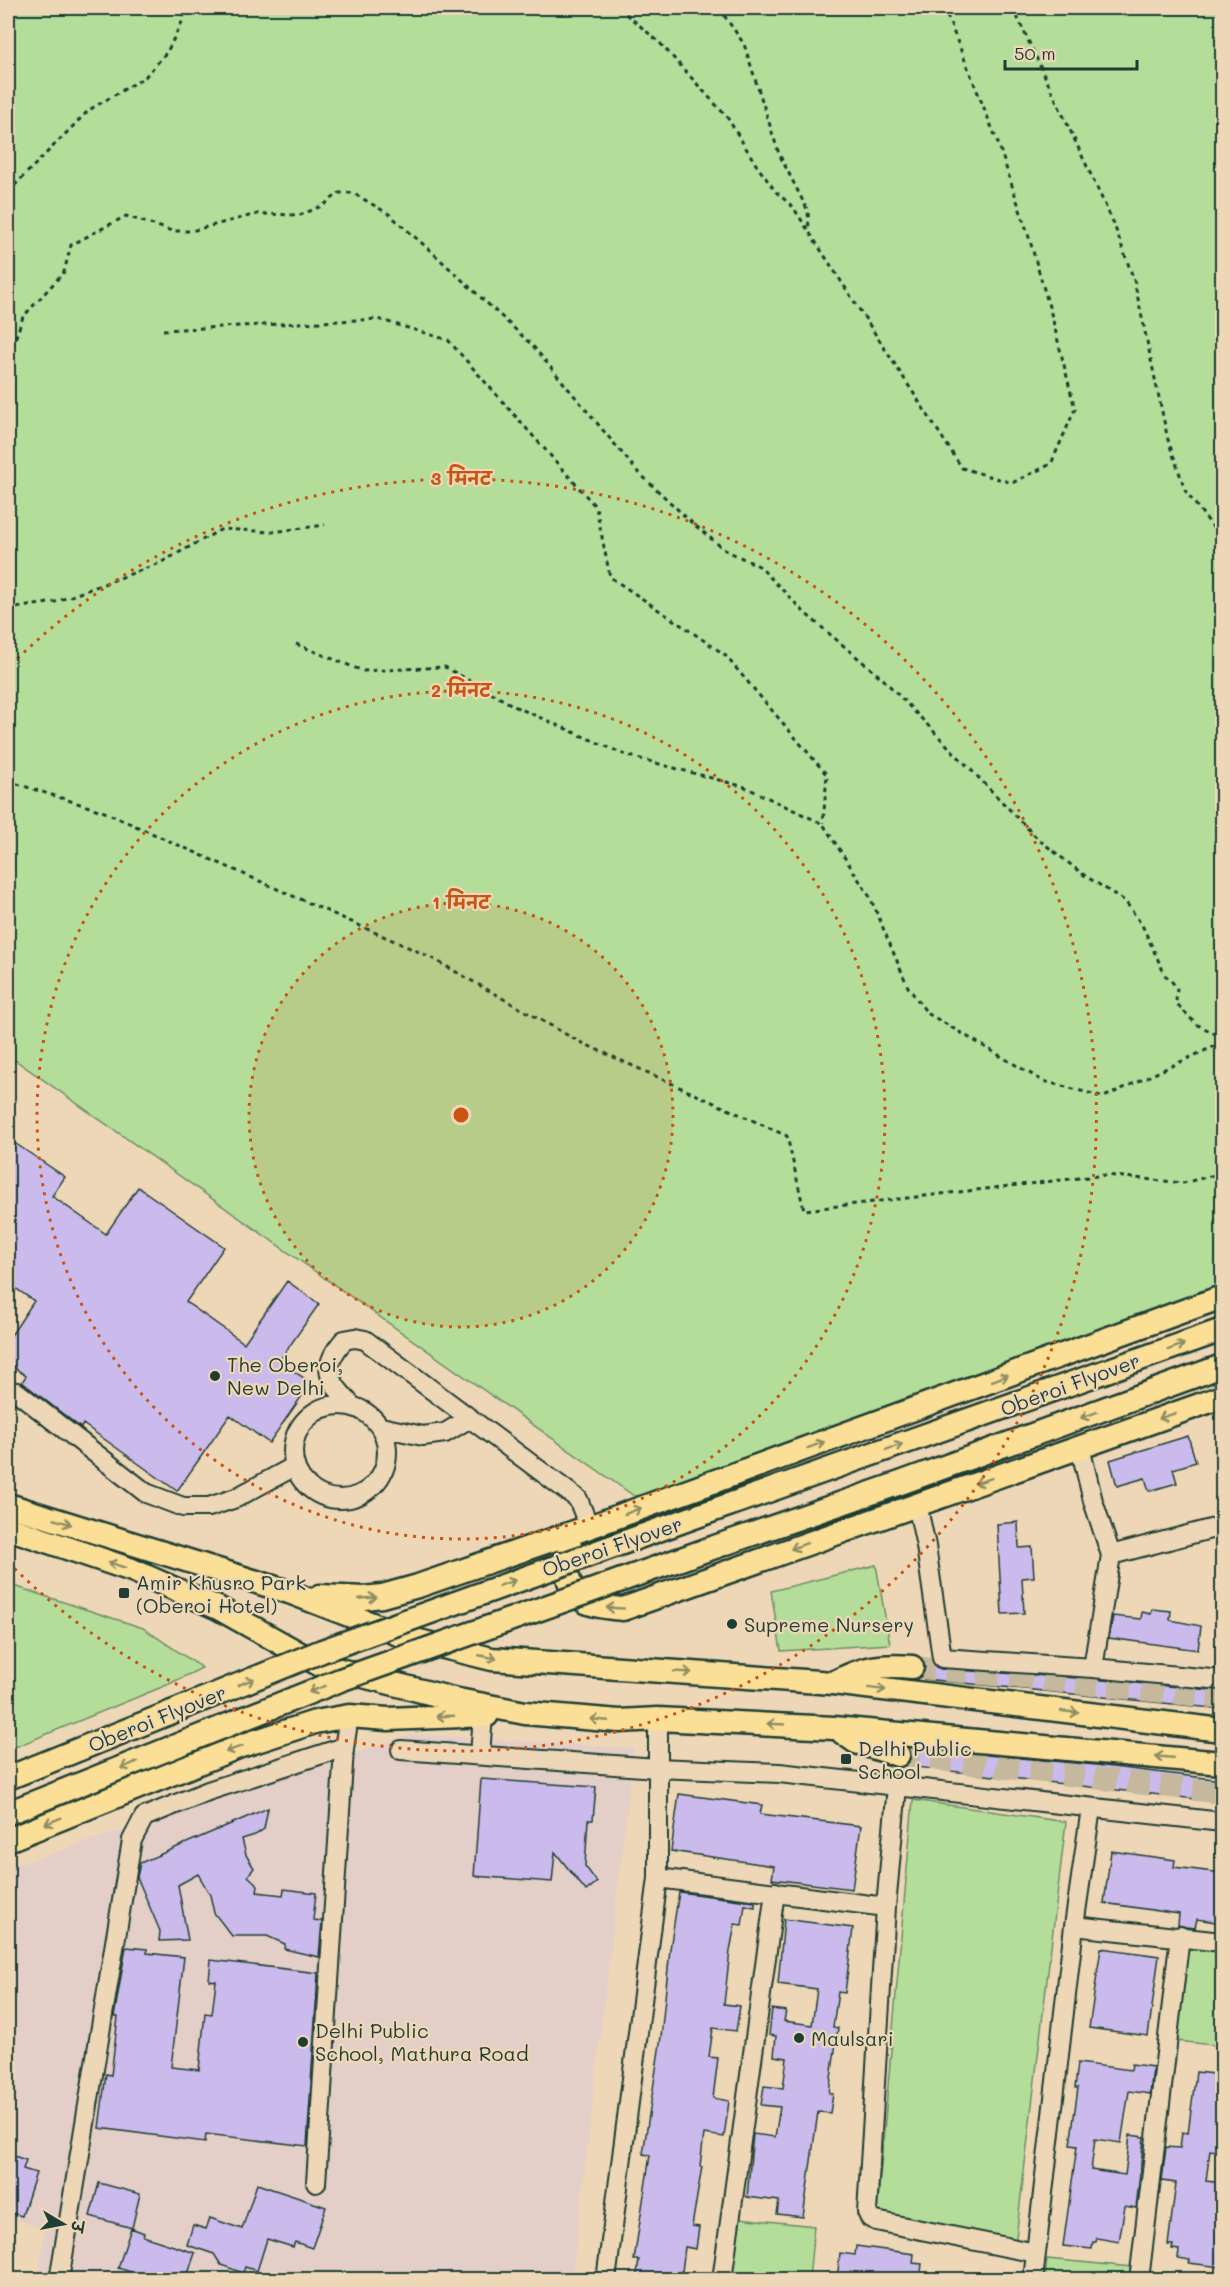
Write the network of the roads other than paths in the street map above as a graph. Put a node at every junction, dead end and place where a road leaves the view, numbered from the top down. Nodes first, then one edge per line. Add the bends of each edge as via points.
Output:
1 (1222, 1297) edge
2 (1222, 1330) edge
3 (1222, 1366) edge
4 (8, 1391) edge
5 (1222, 1397) edge
6 (353, 1407) junction
7 (470, 1418) junction
8 (381, 1427) junction
9 (1080, 1447) junction
10 (295, 1466) junction
11 (917, 1504) junction
12 (8, 1505) edge
13 (1222, 1526) edge
14 (589, 1527) junction
15 (8, 1528) edge
16 (1111, 1556) junction
17 (289, 1592) junction
18 (912, 1667) tunnel mouth
19 (1093, 1668) junction
20 (1222, 1680) edge
21 (832, 1683) junction
22 (525, 1713) junction
23 (483, 1715) junction
24 (349, 1716) junction
25 (658, 1719) junction
26 (834, 1728) junction
27 (1222, 1730) edge
28 (344, 1747) junction
29 (401, 1750) dead end
30 (480, 1755) junction
31 (898, 1755) tunnel mouth
32 (1222, 1763) edge
33 (657, 1768) junction
34 (8, 1778) edge
35 (897, 1786) junction
36 (1090, 1808) junction
37 (8, 1813) edge
38 (1222, 1821) edge
39 (8, 1840) edge
40 (658, 1878) junction
41 (775, 1892) junction
42 (886, 1907) junction
43 (1074, 1926) junction
44 (1180, 1936) junction
45 (1222, 1942) edge
46 (316, 2183) dead end
47 (1036, 2253) junction
48 (59, 2280) edge
49 (606, 2280) edge
50 (722, 2280) edge
51 (1033, 2280) edge
52 (1139, 2280) edge

14 -> 1 main road
34 -> 2 main road, Oberoi Flyover, bridge via 333,1647 544,1569
3 -> 37 main road, Oberoi Flyover, bridge via 340,1680
4 - 10 street via 17,1392 146,1493 183,1507 208,1507 236,1498
5 -> 9 main road
6 - 7 street via 331,1382 330,1368 333,1353 344,1340 355,1338 365,1340
6 - 8 street via 371,1416
6 - 10 street via 328,1406 303,1423 293,1451
7 - 8 street via 445,1433 423,1436
7 - 14 street via 578,1499
8 - 10 street via 388,1458 383,1474 360,1496 328,1499 302,1481
9 -> 11 main road
9 - 16 street
11 -> 14 main road via 623,1609 584,1601 566,1573 567,1554
11 - 19 street via 942,1658
12 -> 17 main road
13 - 16 street
17 -> 14 main road via 343,1599 382,1596
22 -> 15 main road via 320,1665 218,1608 132,1570
16 - 19 street
17 -> 21 main road via 411,1639 492,1659
18 - 21 main road via 888,1664 857,1670
19 - 20 street
21 -> 27 main road
22 - 23 main road
25 -> 22 main road via 619,1721
23 -> 24 main road via 388,1719
23 - 30 street
24 - 28 street
24 -> 39 main road via 315,1722 238,1747
26 -> 25 main road
25 - 33 street
26 - 31 main road via 856,1742
32 -> 26 main road
28 - 46 street
28 - 48 street via 208,1791 144,1817 132,1840
29 - 30 street
30 - 33 street
33 - 35 street via 779,1773
33 - 40 street
35 - 36 street
35 - 42 street
36 - 38 street
36 - 43 street
40 - 41 street
40 - 49 street
41 - 42 street
41 - 50 street
42 - 47 street via 867,2212 876,2221
43 - 44 street
43 - 47 street
44 - 45 street
44 - 52 street
47 - 51 street

